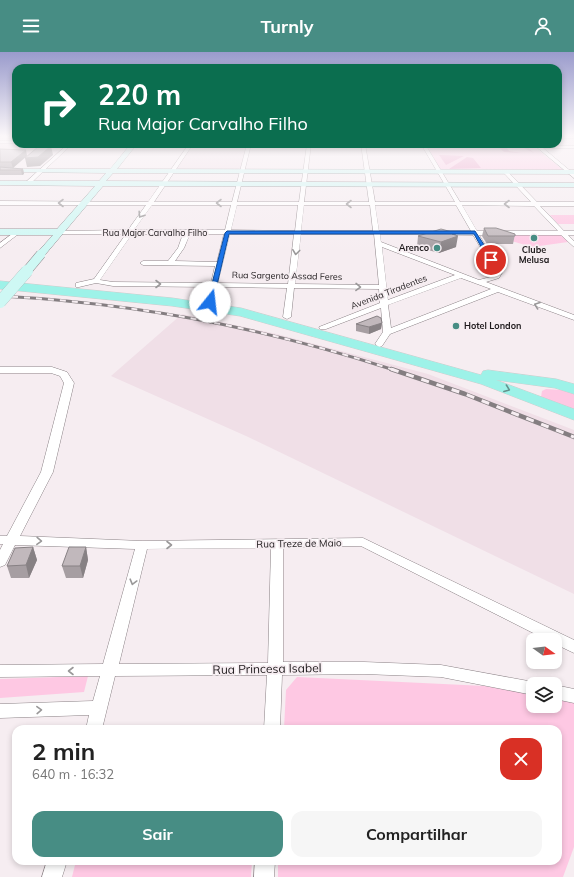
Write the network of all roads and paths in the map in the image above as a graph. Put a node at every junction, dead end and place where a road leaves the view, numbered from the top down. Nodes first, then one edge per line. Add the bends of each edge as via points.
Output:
1 (8, 176) edge
2 (36, 176) edge
3 (108, 176) edge
4 (168, 176) edge
5 (242, 176) edge
6 (305, 176) edge
7 (366, 176) edge
8 (441, 176) edge
9 (508, 176) edge
10 (0, 183) edge
11 (28, 183) junction
12 (101, 183) junction
13 (162, 183) junction
14 (239, 184) junction
15 (304, 184) junction
16 (368, 184) junction
17 (446, 184) junction
18 (517, 185) junction
19 (574, 185) edge
20 (0, 203) edge
21 (149, 203) junction
22 (234, 203) junction
23 (84, 204) junction
24 (301, 204) junction
25 (371, 204) junction
26 (458, 204) junction
27 (535, 204) junction
28 (574, 204) edge
29 (0, 232) edge
30 (18, 232) junction
31 (130, 232) junction
32 (298, 232) junction
33 (376, 232) junction
34 (187, 233) junction
35 (227, 233) junction
36 (475, 233) junction
37 (563, 233) junction
38 (574, 233) edge
39 (55, 234) junction
40 (378, 243) junction
41 (574, 245) edge
42 (0, 246) edge
43 (143, 264) dead end
44 (170, 264) junction
45 (220, 264) junction
46 (462, 275) junction
47 (0, 280) edge
48 (479, 282) junction
49 (119, 284) junction
50 (215, 284) junction
51 (0, 285) edge
52 (100, 285) junction
53 (292, 285) junction
54 (382, 287) junction
55 (75, 289) junction
56 (496, 290) junction
57 (89, 295) junction
58 (0, 302) edge
59 (210, 302) junction
60 (384, 305) junction
61 (287, 317) junction
62 (574, 318) edge
63 (323, 327) junction
64 (387, 332) junction
65 (379, 344) junction
66 (0, 370) edge
67 (556, 384) junction
68 (574, 390) edge
69 (537, 400) junction
70 (574, 415) edge
71 (5, 540) edge
72 (277, 544) junction
73 (142, 545) junction
74 (0, 562) edge
75 (574, 647) edge
76 (275, 668) junction
77 (0, 671) edge
78 (110, 671) junction
79 (526, 687) edge
80 (562, 693) edge
81 (574, 696) edge
82 (100, 708) junction
83 (0, 711) edge
84 (95, 725) edge
85 (272, 725) edge
86 (56, 865) edge
87 (265, 865) edge
88 (52, 877) edge
89 (264, 877) edge

1 - 10 street
2 - 11 street
3 - 12 street
4 - 13 street
5 - 14 street
6 - 15 street
7 - 16 street
8 - 17 street
9 - 18 street
10 - 11 street
11 - 12 street
12 - 13 street
12 - 23 street
13 - 14 street
13 - 21 street
14 - 15 street
14 - 22 street
15 - 16 street
15 - 24 street
16 - 17 street
16 - 25 street
17 - 18 street
17 - 26 street
18 - 19 street
18 - 27 street
23 -> 20 street
22 -> 21 street
21 - 23 street
21 -> 31 street
22 - 24 street
22 - 35 street
23 - 39 street
25 -> 24 street
24 - 32 street
25 - 26 street
25 - 33 street
27 -> 26 street
26 - 36 street
27 - 28 street
27 - 37 street
29 - 30 street, Rua Major Carvalho Filho
30 - 39 street, Rua Major Carvalho Filho
30 - 42 street
31 - 34 street, Rua Major Carvalho Filho
31 - 39 street, Rua Major Carvalho Filho
31 - 52 street
32 - 33 street, Rua Major Carvalho Filho
32 - 35 street, Rua Major Carvalho Filho
32 -> 53 street
33 - 36 street, Rua Major Carvalho Filho
33 - 40 street
34 - 35 street, Rua Major Carvalho Filho
34 - 44 street
35 - 45 street
36 - 37 street, Rua Major Carvalho Filho
36 - 48 street via 499,273 497,277
37 - 38 street, Rua Major Carvalho Filho
37 - 41 street
39 - 58 street, bridge
40 - 46 street
40 - 54 street
43 - 44 street
44 - 45 street
45 - 50 street
46 - 48 street
46 - 60 street, Avenida Tiradentes
47 - 55 main road
48 - 56 street
49 -> 50 street, Rua Sargento Assad Feres
49 - 52 street
49 - 52 street, Rua Sargento Assad Feres
50 - 53 street, Rua Sargento Assad Feres
50 - 59 street
51 - 55 main road
52 - 55 main road
52 - 57 main road
52 - 59 main road
53 -> 54 street, Rua Sargento Assad Feres
53 - 61 street
54 - 60 street
55 - 57 main road
62 -> 56 street
56 - 64 street
57 -> 69 main road via 172,302 241,312 463,374
59 - 61 main road
60 - 63 street, Avenida Tiradentes
60 - 64 street
61 - 63 main road
63 - 65 main road
64 - 65 street
65 - 67 main road via 488,374
66 - 71 street via 52,370 64,374 68,383 47,472
67 - 68 main road
67 - 69 main road via 537,389 534,393
69 - 70 main road
71 -> 73 street, Rua Treze de Maio
71 - 74 street
73 -> 72 street, Rua Treze de Maio
72 - 75 street, Rua Treze de Maio via 363,542
72 - 76 street
73 -> 78 street
76 - 78 street, Rua Princesa Isabel
76 - 79 street, Rua Princesa Isabel via 441,671
76 - 85 street
78 -> 77 street, Rua Princesa Isabel
78 - 82 street
80 - 81 street
83 -> 82 street
82 - 84 street
86 - 88 street
87 - 89 street

